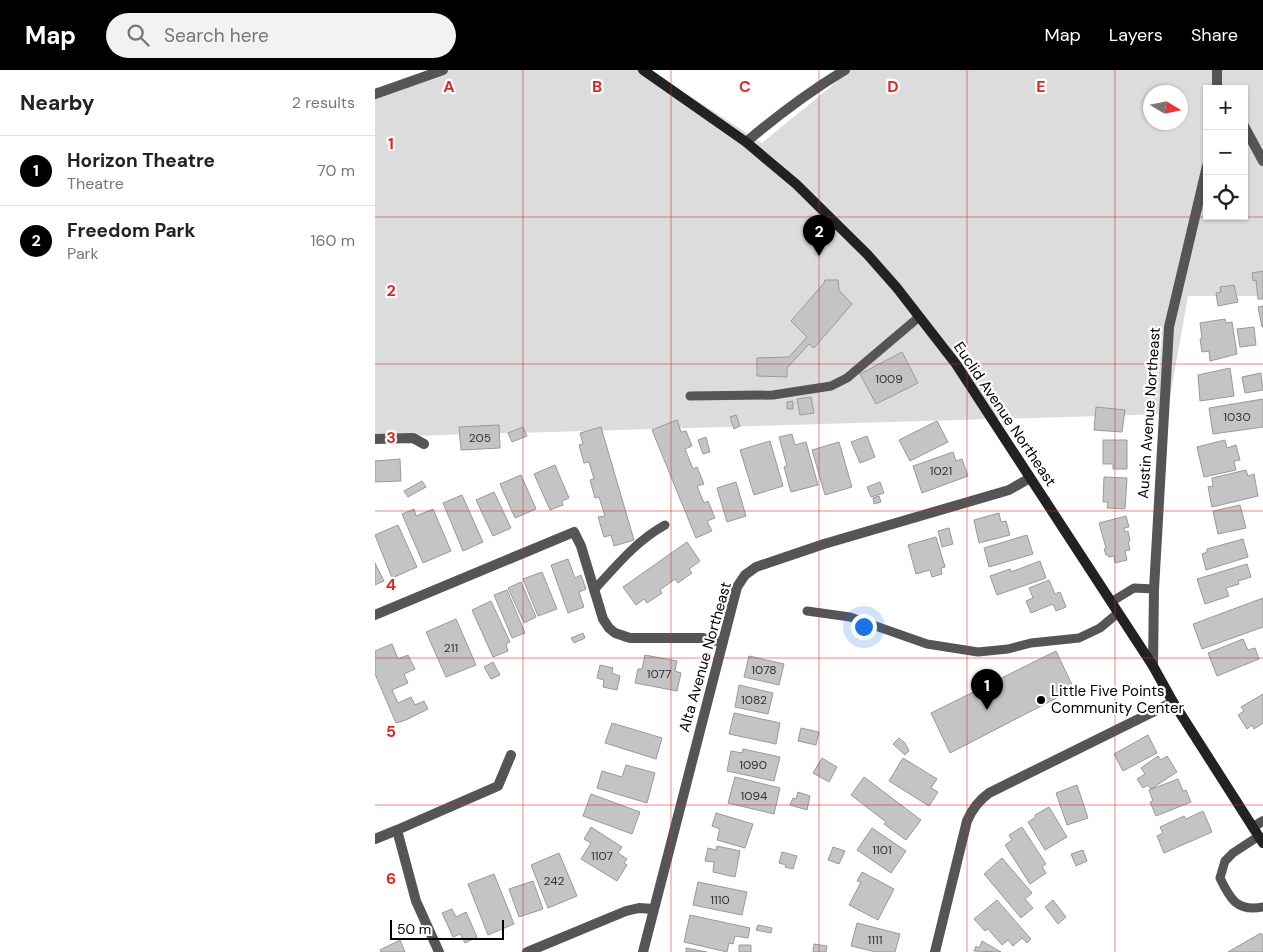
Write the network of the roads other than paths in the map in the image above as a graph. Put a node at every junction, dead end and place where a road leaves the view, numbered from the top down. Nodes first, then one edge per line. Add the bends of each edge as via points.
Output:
1 (443, 70) edge
2 (643, 70) edge
3 (845, 70) edge
4 (1217, 70) edge
5 (1217, 85) edge
6 (375, 94) edge
7 (1246, 130) edge
8 (746, 142) junction
9 (1263, 161) edge
10 (1205, 175) edge
11 (919, 317) junction
12 (690, 396) dead end
13 (375, 439) edge
14 (424, 444) dead end
15 (1030, 478) junction
16 (665, 525) dead end
17 (1154, 589) junction
18 (594, 590) junction
19 (1111, 602) junction
20 (807, 611) dead end
21 (1118, 613) junction
22 (375, 615) edge
23 (723, 642) junction
24 (1153, 666) junction
25 (1173, 702) junction
26 (511, 755) dead end
27 (1263, 821) edge
28 (397, 830) junction
29 (1258, 836) edge
30 (375, 839) edge
31 (1263, 907) edge
32 (654, 909) junction
33 (439, 952) edge
34 (527, 952) edge
35 (643, 952) edge
36 (935, 952) edge

1 - 6 street
2 - 8 street, Euclid Avenue Northeast
3 - 8 street via 773,119
4 - 5 street
7 - 9 street
8 - 11 street, Euclid Avenue Northeast via 830,215 873,260
10 - 17 street, Austin Avenue Northeast via 1169,328
11 - 12 lane via 847,378 831,386 773,395
11 - 15 street, Euclid Avenue Northeast via 956,364
13 - 14 street via 413,438
15 - 19 street, Euclid Avenue Northeast
15 - 23 street, Alta Avenue Northeast via 1009,490 755,567 737,586
16 - 18 lane via 634,547
17 - 19 lane via 1134,588
17 - 24 street, Austin Avenue Northeast
18 - 22 street via 574,532
18 - 23 street via 603,619 615,633 630,638 702,638
19 - 21 street, Euclid Avenue Northeast
20 - 21 lane via 851,617 927,644 979,652 1079,638 1100,628
21 - 24 street, Euclid Avenue Northeast
23 - 32 street, Alta Avenue Northeast
24 - 25 street, Euclid Avenue Northeast
25 - 29 street, Euclid Avenue Northeast
25 - 36 street via 979,800 967,821
26 - 28 street via 498,786
27 - 29 street
28 - 30 street
28 - 33 street via 416,900
29 - 31 lane via 1225,861 1220,878 1230,898 1241,906
32 - 34 street via 626,910
32 - 35 street, Alta Avenue Northeast

